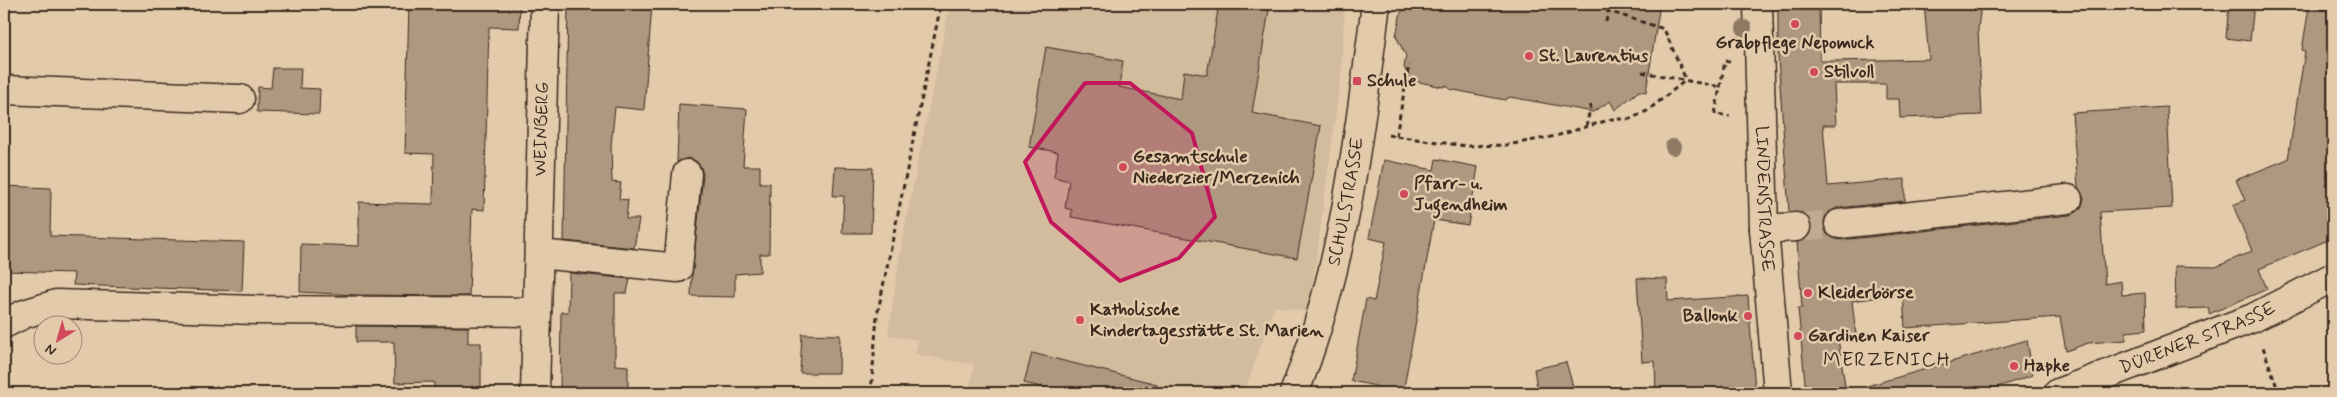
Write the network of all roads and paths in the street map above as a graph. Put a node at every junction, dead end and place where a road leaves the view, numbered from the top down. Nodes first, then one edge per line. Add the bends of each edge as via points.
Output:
1 (545, 4) edge
2 (941, 4) edge
3 (1376, 4) edge
4 (1758, 4) edge
5 (1606, 22) dead end
6 (1408, 65) dead end
7 (1724, 67) dead end
8 (1642, 72) dead end
9 (1686, 80) junction
10 (1720, 87) junction
11 (4, 90) edge
12 (240, 99) dead end
13 (1591, 105) dead end
14 (1716, 108) dead end
15 (1586, 127) junction
16 (1358, 132) junction
17 (1396, 136) junction
18 (687, 174) dead end
19 (2068, 199) dead end
20 (1839, 224) tunnel mouth
21 (1796, 227) tunnel mouth
22 (1764, 229) junction
23 (539, 254) junction
24 (2333, 277) edge
25 (537, 312) junction
26 (2253, 318) junction
27 (4, 324) edge
28 (535, 393) edge
29 (871, 393) edge
30 (1294, 393) edge
31 (1778, 393) edge
32 (2058, 393) edge
33 (2279, 393) edge

1 - 23 street, WEINBERG
2 - 29 path via 877,316
3 - 16 street, SCHULSTRASSE
4 - 22 street, LINDENSTRASSE
5 - 9 path via 1608,11 1664,29
6 - 17 path
7 - 10 path
8 - 9 path
9 - 10 path
9 - 15 path via 1647,111 1630,119
10 - 14 path
11 - 12 street
13 - 15 path
15 - 17 path via 1508,145 1466,146
16 - 17 path
16 - 30 street, SCHULSTRASSE via 1326,300
18 - 23 street via 678,268
19 - 20 street
21 - 22 street
22 - 31 street, LINDENSTRASSE
23 - 25 street, WEINBERG
24 - 26 street, DÜRENER STRASSE
25 - 27 street via 256,310 56,304
25 - 28 street, WEINBERG
26 - 32 street, DÜRENER STRASSE
26 - 33 path

